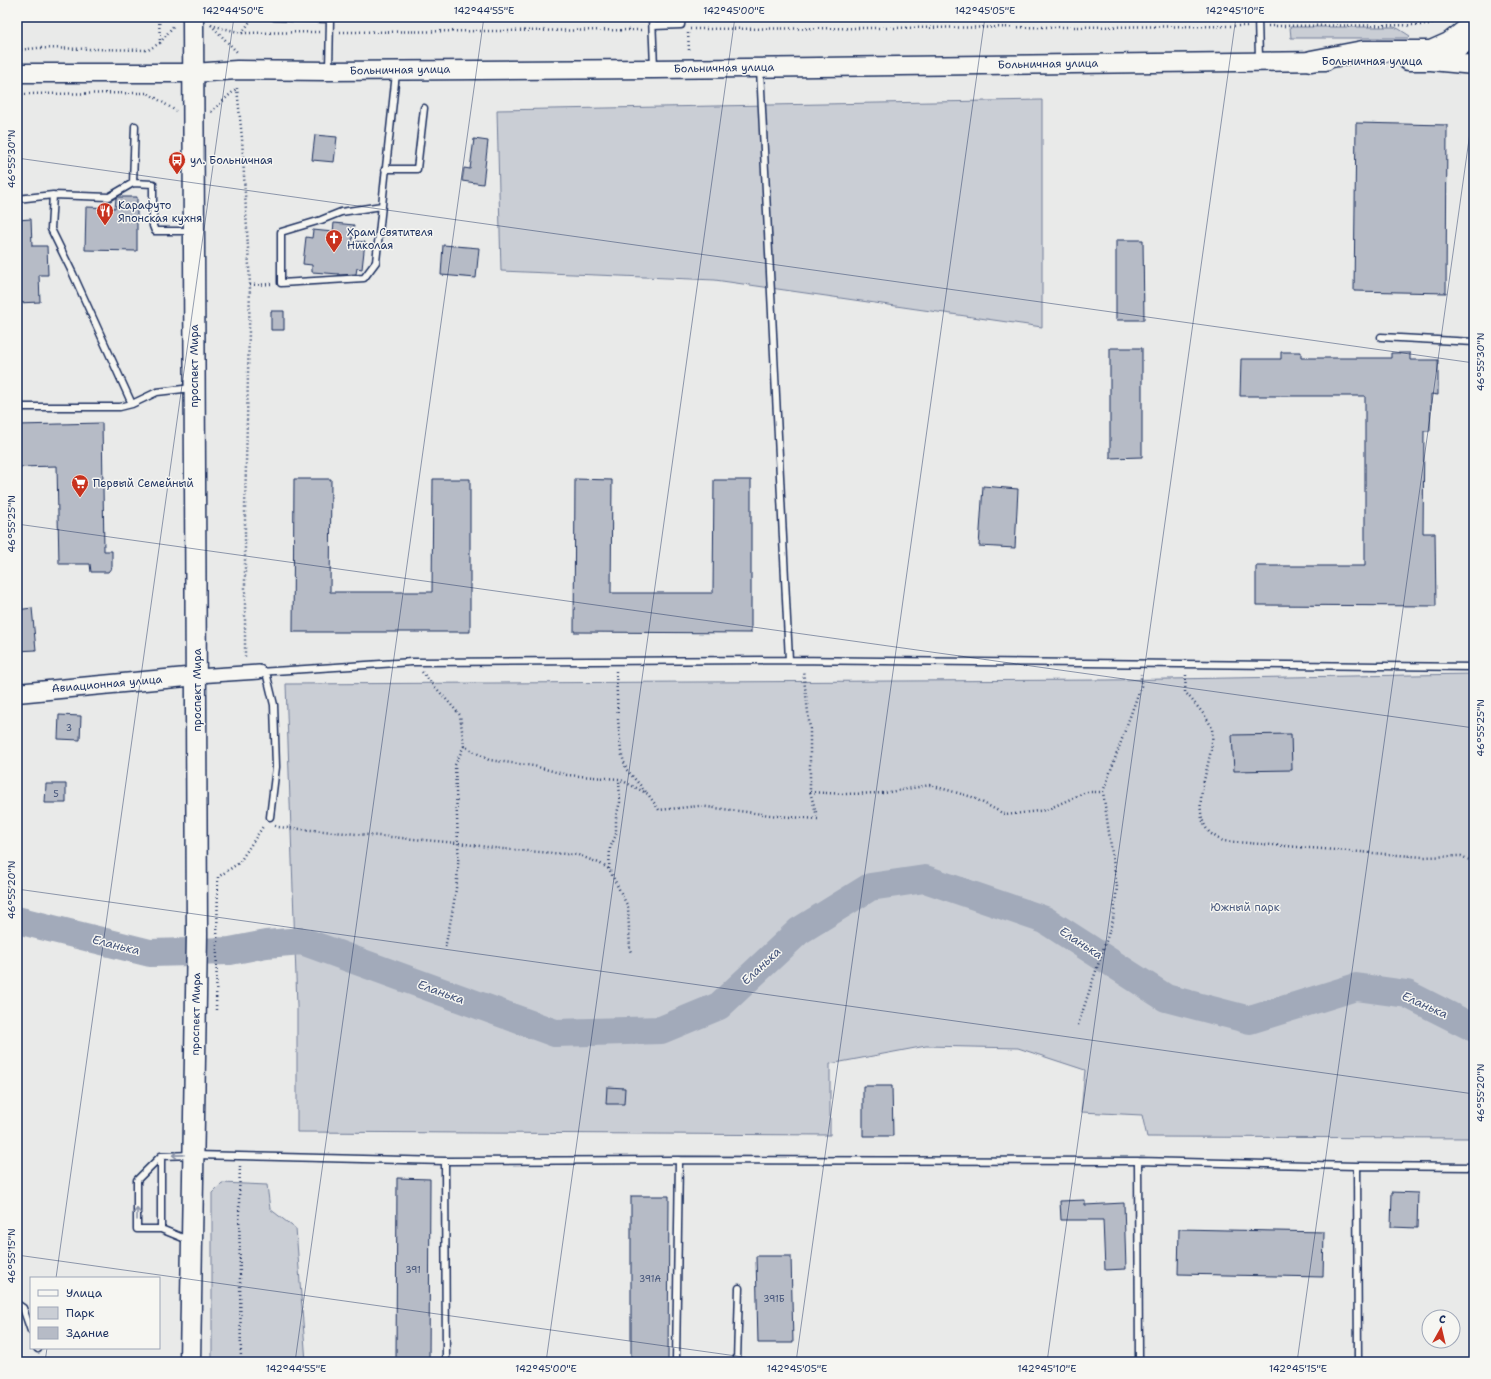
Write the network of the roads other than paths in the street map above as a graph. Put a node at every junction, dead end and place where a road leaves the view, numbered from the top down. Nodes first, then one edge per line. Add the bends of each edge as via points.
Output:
1 (193, 17) edge
2 (274, 17) edge
3 (652, 17) edge
4 (682, 17) edge
5 (1258, 17) edge
6 (1474, 20) edge
7 (653, 28) junction
8 (1474, 36) edge
9 (1474, 40) edge
10 (1474, 51) edge
11 (1431, 60) junction
12 (1311, 61) junction
13 (1259, 62) junction
14 (1474, 65) edge
15 (760, 68) junction
16 (397, 69) junction
17 (654, 69) junction
18 (329, 71) junction
19 (17, 73) edge
20 (193, 73) junction
21 (424, 108) dead end
22 (135, 126) dead end
23 (385, 169) junction
24 (133, 183) junction
25 (53, 195) junction
26 (17, 199) edge
27 (382, 206) junction
28 (194, 232) junction
29 (1381, 337) dead end
30 (1474, 342) edge
31 (194, 388) junction
32 (132, 404) junction
33 (17, 407) edge
34 (789, 660) junction
35 (1474, 667) edge
36 (263, 672) junction
37 (197, 676) junction
38 (17, 693) edge
39 (270, 817) road end
40 (194, 1155) junction
41 (161, 1156) junction
42 (679, 1160) junction
43 (445, 1161) junction
44 (1138, 1161) junction
45 (1357, 1166) junction
46 (1474, 1167) edge
47 (161, 1229) junction
48 (192, 1242) junction
49 (738, 1288) dead end
50 (17, 1304) edge
51 (30, 1328) edge
52 (190, 1362) edge
53 (446, 1362) edge
54 (676, 1362) edge
55 (737, 1362) edge
56 (1138, 1362) edge
57 (1358, 1362) edge

1 - 20 main road, проспект Мира
2 - 18 lane via 330,19
3 - 7 lane
4 - 7 lane via 681,25
5 - 13 lane
6 - 12 main road via 1449,43 1431,51 1363,52
7 - 17 lane
8 - 11 main road, Больничная улица via 1451,54
9 - 10 main road
11 - 12 main road, Больничная улица
11 - 14 main road, Больничная улица
12 - 13 main road, Больничная улица
13 - 15 main road, Больничная улица
15 - 17 main road, Больничная улица
15 - 34 lane
16 - 17 main road, Больничная улица
16 - 18 main road, Больничная улица
16 - 23 lane
18 - 20 main road, Больничная улица via 237,70
19 - 20 main road, Больничная улица
20 - 28 main road, проспект Мира
21 - 23 lane via 417,169
22 - 24 lane
23 - 27 lane
24 - 25 lane via 109,197
24 - 28 lane via 153,184 155,231
25 - 26 lane
25 - 32 lane via 51,229
27 - 27 lane via 376,262 364,278 281,283 281,232 341,212
28 - 31 main road, проспект Мира
29 - 30 lane
31 - 32 lane via 157,392
31 - 37 main road, проспект Мира
32 - 33 lane via 120,407
34 - 35 lane
34 - 36 lane via 412,662
36 - 37 street
36 - 39 lane via 274,705 276,767
37 - 38 main road, Авиационная улица
37 - 40 main road, проспект Мира
40 -> 41 lane
40 - 43 lane
40 - 48 main road, проспект Мира
41 - 47 lane
47 -> 41 lane via 136,1229 137,1180
42 - 43 lane
42 - 44 lane
42 - 54 lane
43 - 53 lane
44 - 45 lane
44 - 56 lane
45 - 46 lane
45 - 57 lane
47 - 48 lane
48 - 52 main road, проспект Мира
49 - 55 lane
50 - 51 lane via 23,1308

